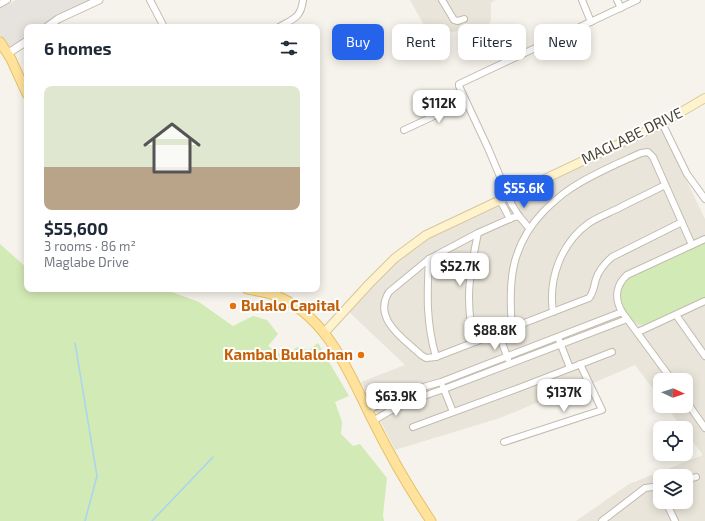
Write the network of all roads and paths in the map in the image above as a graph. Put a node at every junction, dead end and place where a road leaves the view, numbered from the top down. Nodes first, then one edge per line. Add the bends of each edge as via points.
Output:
1 (7, 0) edge
2 (99, 0) edge
3 (150, 0) edge
4 (303, 0) edge
5 (442, 0) edge
6 (582, 0) edge
7 (617, 0) edge
8 (637, 0) edge
9 (0, 4) edge
10 (620, 8) junction
11 (464, 19) dead end
12 (591, 22) junction
13 (51, 24) edge
14 (162, 24) edge
15 (285, 24) edge
16 (0, 42) edge
17 (24, 43) edge
18 (7, 54) junction
19 (24, 88) edge
20 (705, 98) edge
21 (466, 101) junction
22 (662, 123) junction
23 (404, 130) dead end
24 (665, 185) junction
25 (508, 195) junction
26 (705, 199) edge
27 (500, 200) junction
28 (519, 216) junction
29 (510, 219) junction
30 (682, 222) junction
31 (528, 228) junction
32 (478, 233) junction
33 (705, 239) edge
34 (692, 245) junction
35 (429, 259) junction
36 (260, 292) edge
37 (591, 295) junction
38 (597, 300) dead end
39 (705, 301) edge
40 (553, 312) junction
41 (622, 312) junction
42 (676, 315) junction
43 (627, 319) junction
44 (512, 327) junction
45 (498, 332) junction
46 (638, 332) junction
47 (324, 333) junction
48 (558, 337) junction
49 (475, 342) junction
50 (561, 344) junction
51 (612, 352) dead end
52 (507, 356) junction
53 (705, 356) edge
54 (436, 357) junction
55 (509, 364) junction
56 (580, 364) junction
57 (570, 368) junction
58 (667, 373) edge
59 (441, 382) junction
60 (416, 389) junction
61 (444, 389) junction
62 (403, 394) junction
63 (419, 397) junction
64 (407, 402) junction
65 (368, 410) junction
66 (693, 410) edge
67 (453, 412) junction
68 (373, 421) junction
69 (413, 427) dead end
70 (705, 428) edge
71 (504, 442) dead end
72 (696, 477) dead end
73 (693, 478) edge
74 (653, 487) edge
75 (669, 509) edge
76 (431, 521) edge
77 (603, 521) edge
78 (675, 521) edge

1 - 9 street
2 - 13 street
3 - 14 street
4 - 15 street via 298,17
5 - 11 street via 454,20
6 - 12 street
7 - 10 street
8 - 10 street
10 - 12 street
12 - 21 street via 460,84
16 - 18 main road
17 - 18 street
18 - 19 main road
20 - 22 main road, MAGLABE DRIVE
21 - 23 street
21 - 25 street
22 - 25 main road, MAGLABE DRIVE
22 - 26 street via 687,174
24 - 30 street
24 - 31 street via 651,154 641,153 568,190
24 - 40 street via 600,217 580,231 564,251 555,270 551,298
25 - 27 main road, MAGLABE DRIVE
25 - 28 street
27 - 29 street
27 - 47 main road, MAGLABE DRIVE via 426,235 395,258
28 - 29 street
28 - 31 street
29 - 32 street
30 - 34 street
30 - 37 street via 612,257 598,274
31 - 44 street via 513,268 510,298
32 - 35 street
32 - 49 street via 469,282 469,316
33 - 34 street
34 - 41 street via 627,275 619,285 617,293 617,301
35 - 54 street via 428,320
35 - 54 street via 389,292 385,298 384,313 392,327 421,355 426,358
36 - 47 main road via 284,299 296,306
37 - 38 street
37 - 40 street via 583,301
39 - 42 street
40 - 44 street
41 - 43 street
41 - 48 street
42 - 46 street
42 - 53 street
43 - 46 street
43 - 50 street
44 - 45 street
45 - 49 street
45 - 52 street
46 - 58 street
47 - 65 main road
48 - 50 street
48 - 52 street
49 - 54 street
50 - 55 street
50 - 57 street
51 - 56 street
52 - 55 street
52 - 59 street
55 - 61 street
56 - 57 street
56 - 71 street via 602,410
57 - 67 street
59 - 60 street
59 - 61 street
60 - 62 street
60 - 63 street
61 - 63 street
61 - 67 street
62 - 64 street
62 - 65 street
63 - 64 street
64 - 68 street
65 - 68 main road
66 - 70 street
67 - 69 street
68 - 76 main road
72 - 73 street
74 - 77 street via 644,488
75 - 78 street

